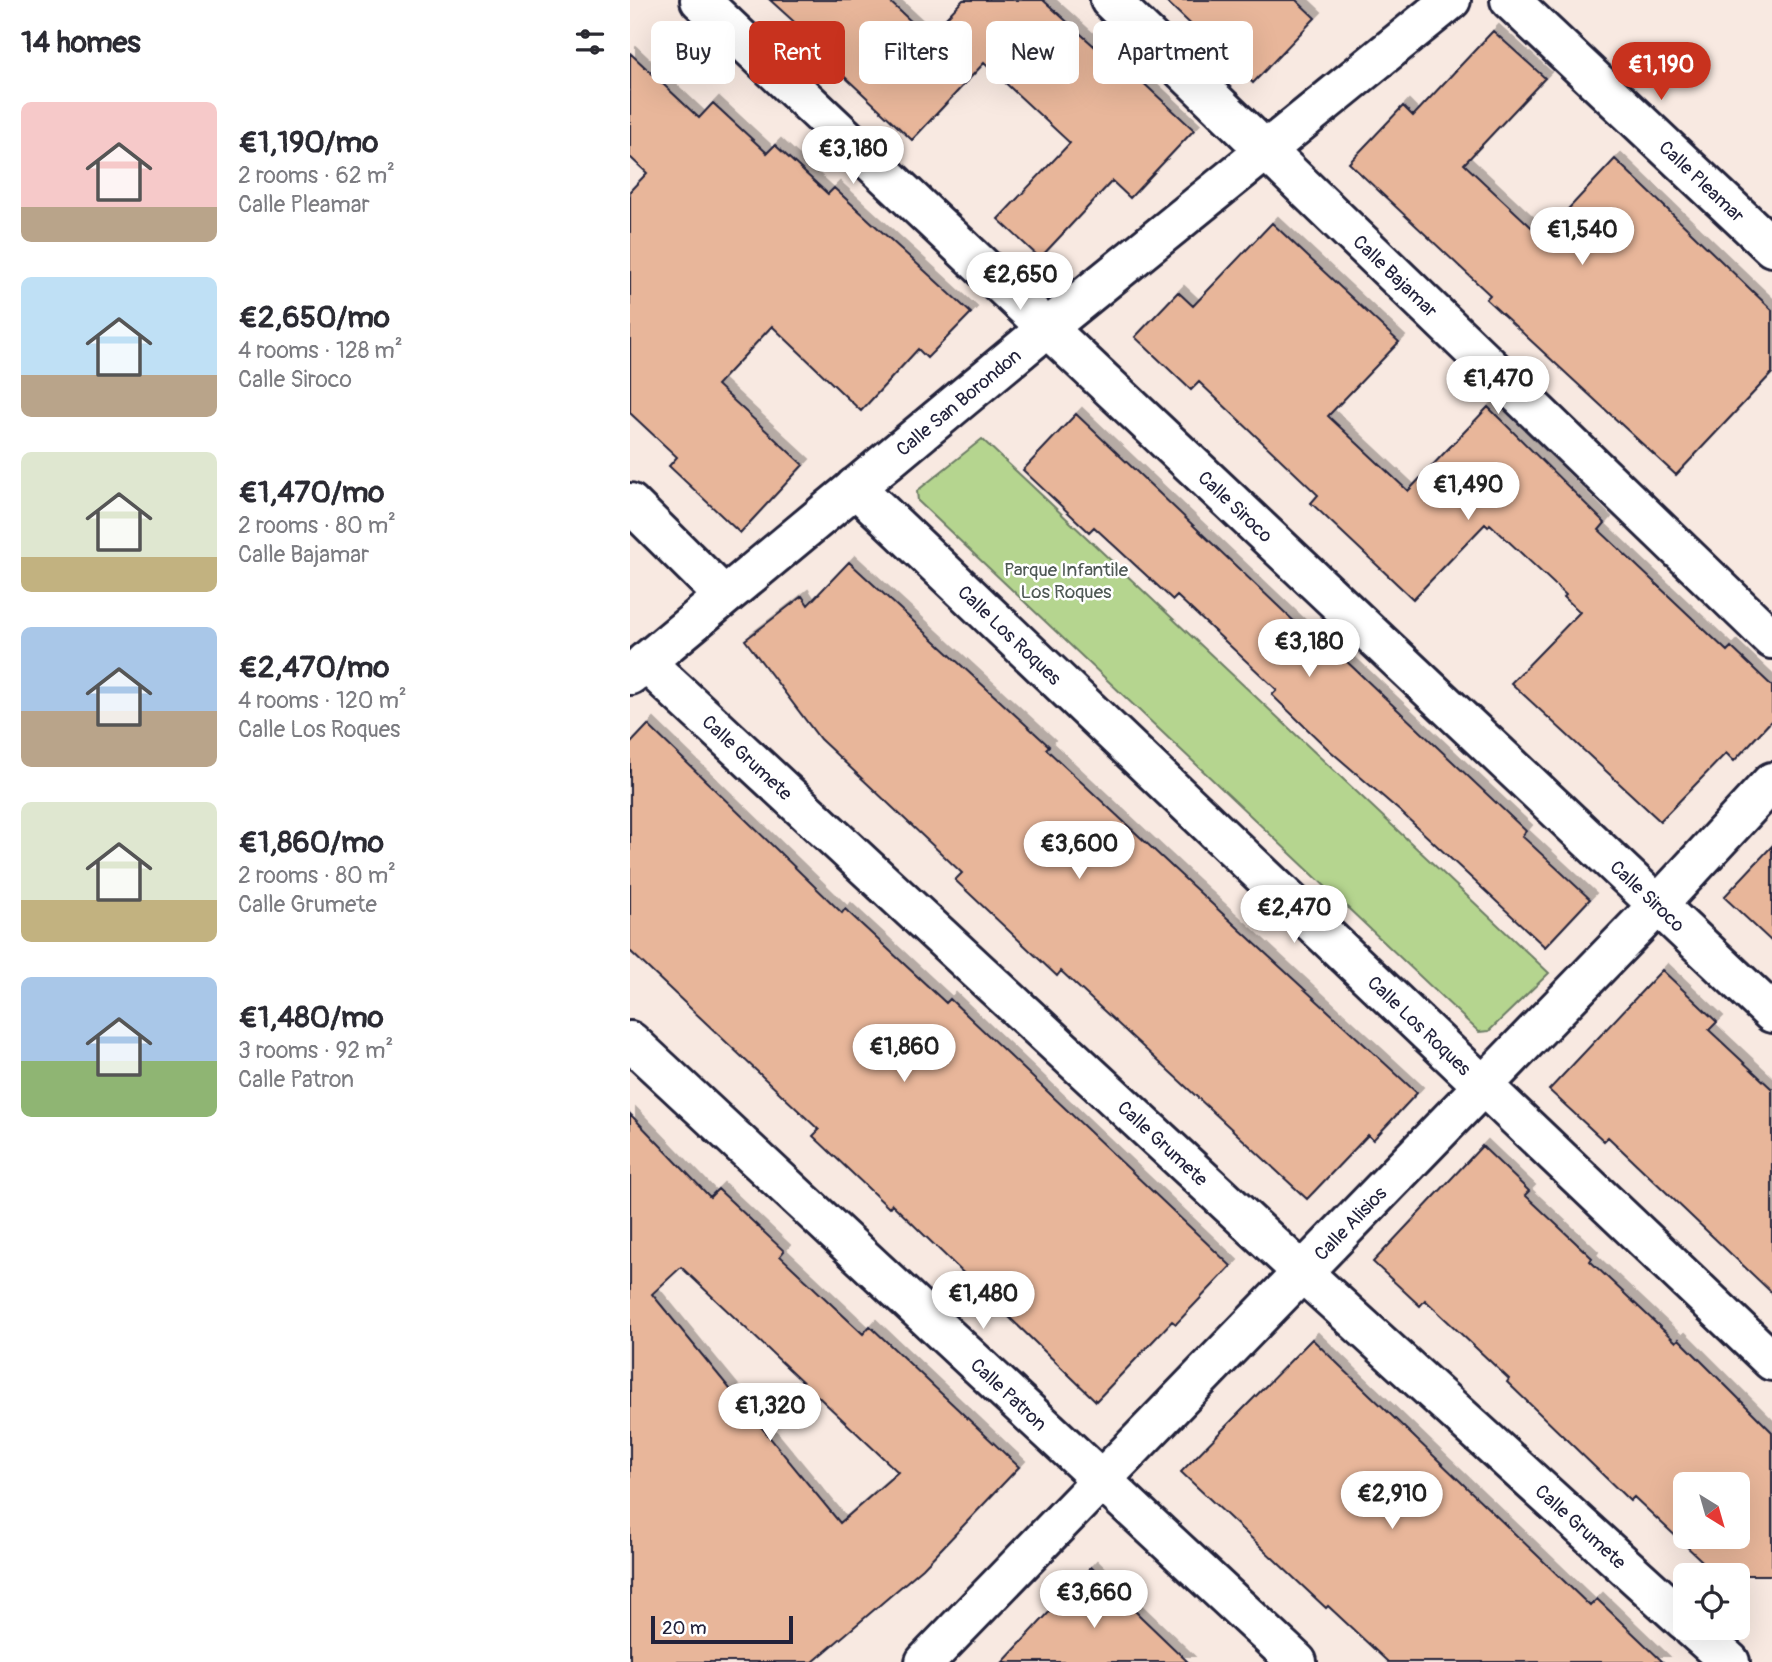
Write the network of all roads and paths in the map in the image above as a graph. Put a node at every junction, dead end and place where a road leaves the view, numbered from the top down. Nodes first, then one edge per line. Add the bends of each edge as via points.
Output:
1 (700, 0) edge
2 (1110, 0) edge
3 (1451, 0) edge
4 (1510, 0) edge
5 (1264, 151) junction
6 (1772, 247) edge
7 (1047, 328) junction
8 (855, 487) junction
9 (630, 503) edge
10 (724, 596) junction
11 (1772, 639) edge
12 (638, 669) edge
13 (1772, 782) edge
14 (1657, 906) junction
15 (1772, 1013) edge
16 (630, 1041) edge
17 (1485, 1084) junction
18 (1302, 1272) junction
19 (1772, 1361) edge
20 (1100, 1482) junction
21 (1673, 1610) edge
22 (1705, 1640) edge
23 (925, 1662) edge
24 (1297, 1662) edge
25 (1730, 1662) edge

1 - 7 street, Calle Siroco
2 - 5 street, Calle Bajamar
3 - 5 street, Calle San Borondon
4 - 6 street, Calle Pleamar
5 - 7 street, Calle San Borondon
5 - 11 street, Calle Bajamar
7 - 8 street, Calle San Borondon
7 - 14 street, Calle Siroco
8 - 10 street, Calle San Borondon
8 - 17 street, Calle Los Roques
9 - 10 street
10 - 12 street, Calle San Borondon
12 - 18 street, Calle Grumete
13 - 14 street, Calle Alisios
14 - 15 street, Calle Siroco
14 - 17 street, Calle Alisios
16 - 20 street, Calle Patron
17 - 18 street, Calle Alisios
17 - 19 street, Calle Los Roques
18 - 20 street, Calle Alisios
18 - 21 street, Calle Grumete
20 - 23 street, Calle Alisios
20 - 24 street, Calle Patron
22 - 25 street

